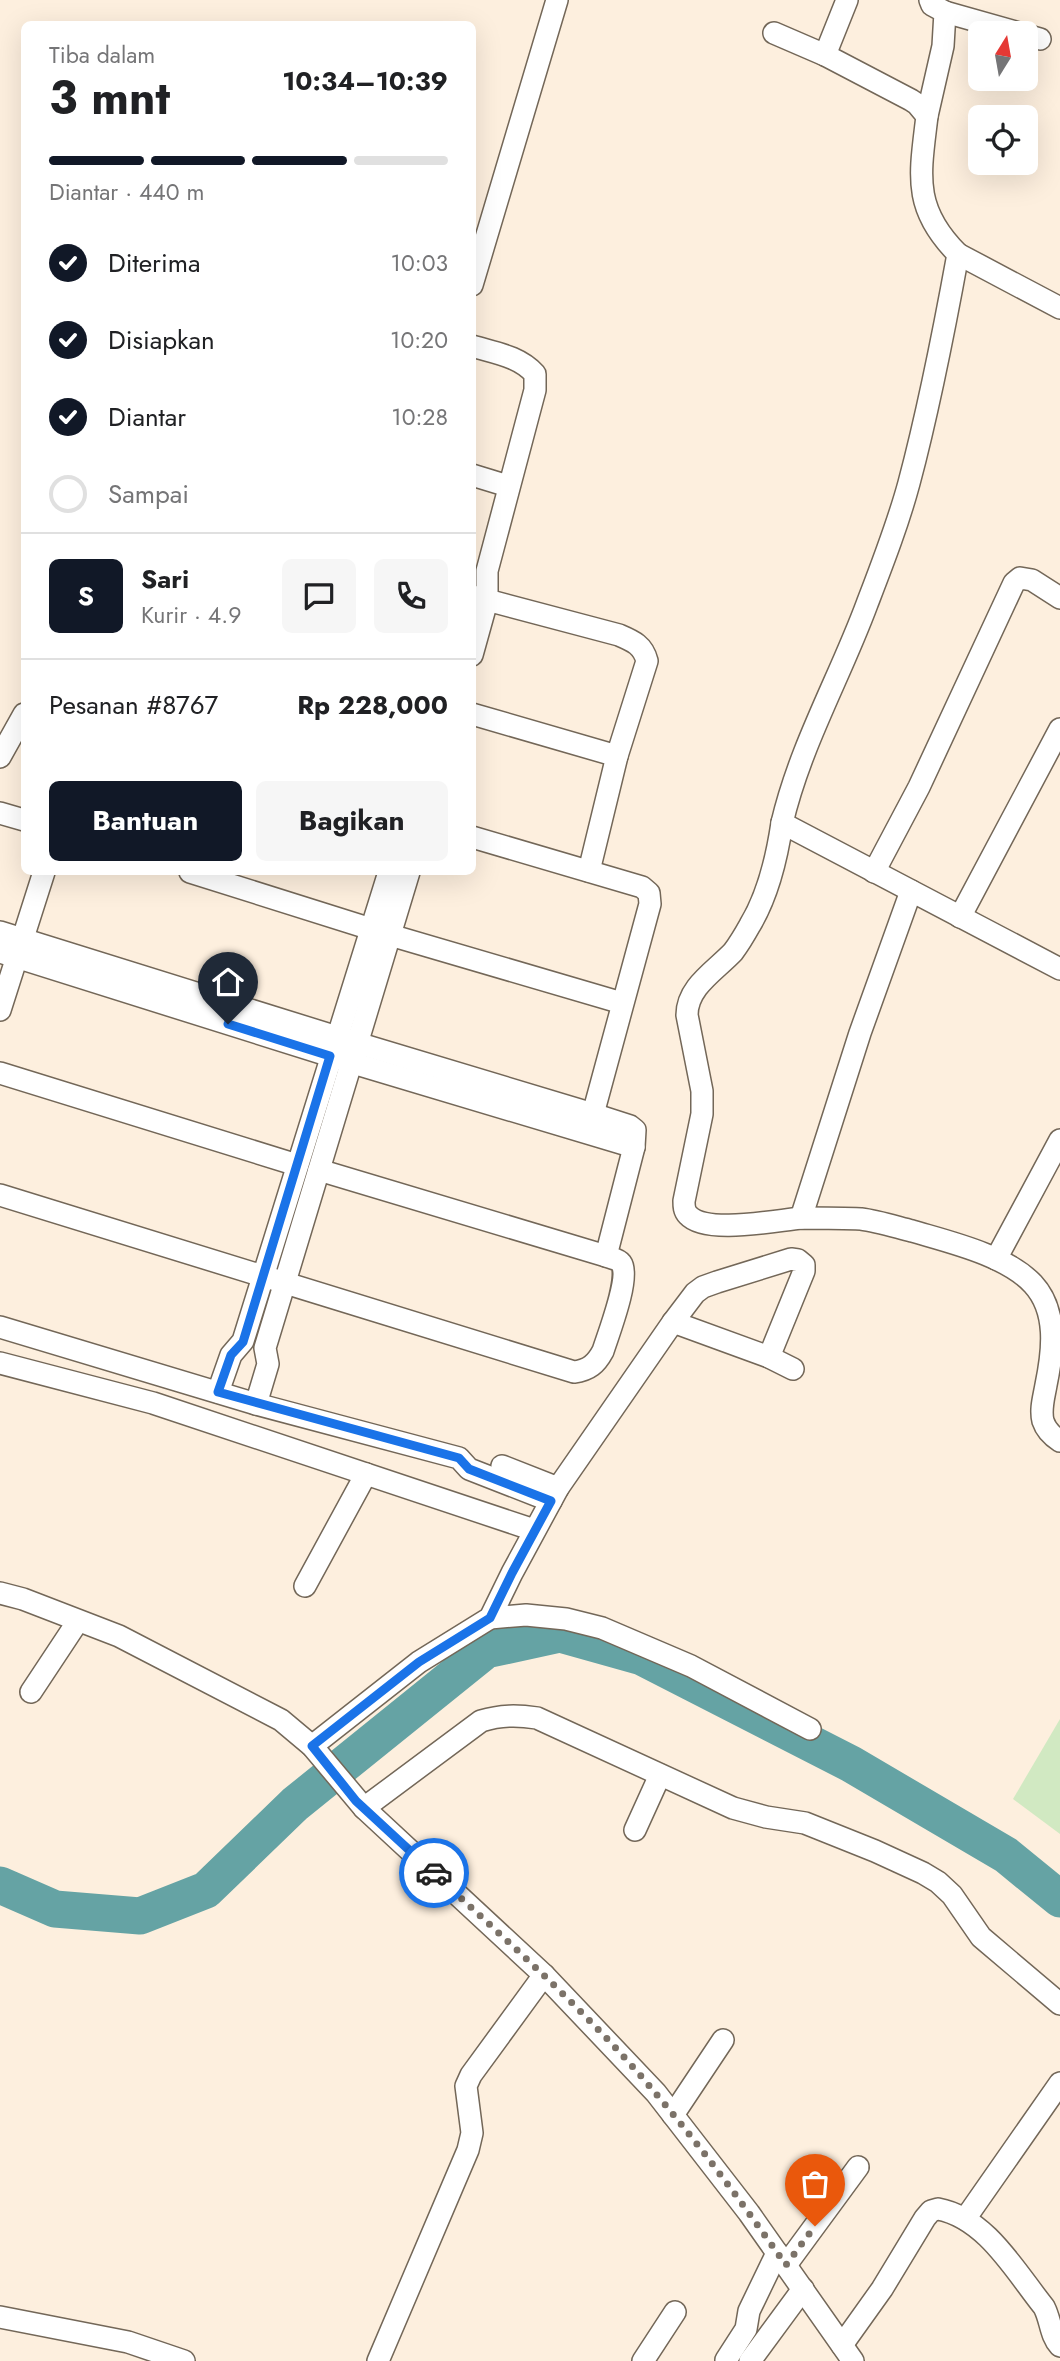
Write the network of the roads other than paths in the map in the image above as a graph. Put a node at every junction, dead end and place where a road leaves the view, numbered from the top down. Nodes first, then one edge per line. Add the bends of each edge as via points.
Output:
1 (557, 0) edge
2 (847, 0) edge
3 (938, 6) edge
4 (983, 21) edge
5 (774, 33) dead end
6 (825, 55) junction
7 (927, 116) junction
8 (958, 254) junction
9 (476, 272) edge
10 (1060, 308) edge
11 (476, 347) edge
12 (476, 476) edge
13 (508, 486) junction
14 (477, 596) edge
15 (1060, 598) edge
16 (476, 715) edge
17 (21, 719) edge
18 (1060, 729) edge
19 (617, 756) junction
20 (0, 757) edge
21 (0, 813) edge
22 (21, 819) edge
23 (782, 823) junction
24 (476, 838) edge
25 (589, 871) junction
26 (874, 872) junction
27 (43, 875) edge
28 (200, 875) edge
29 (389, 875) edge
30 (408, 875) edge
31 (911, 891) junction
32 (961, 917) junction
33 (0, 932) edge
34 (380, 932) junction
35 (13, 949) edge
36 (1060, 969) edge
37 (622, 1003) junction
38 (0, 1010) edge
39 (344, 1050) junction
40 (0, 1073) edge
41 (593, 1114) junction
42 (1060, 1140) edge
43 (634, 1147) junction
44 (297, 1164) junction
45 (320, 1170) junction
46 (0, 1195) edge
47 (801, 1219) junction
48 (606, 1256) junction
49 (996, 1259) junction
50 (263, 1277) junction
51 (286, 1284) junction
52 (673, 1321) junction
53 (0, 1326) edge
54 (243, 1342) junction
55 (265, 1348) junction
56 (769, 1357) junction
57 (0, 1363) edge
58 (793, 1369) dead end
59 (218, 1392) junction
60 (256, 1404) junction
61 (1060, 1441) edge
62 (366, 1474) junction
63 (555, 1495) junction
64 (534, 1531) junction
65 (305, 1586) dead end
66 (0, 1593) edge
67 (490, 1618) junction
68 (78, 1621) junction
69 (31, 1692) dead end
70 (810, 1729) dead end
71 (315, 1750) junction
72 (660, 1775) junction
73 (360, 1804) junction
74 (635, 1830) dead end
75 (544, 1975) junction
76 (1060, 2004) edge
77 (723, 2040) dead end
78 (1060, 2083) edge
79 (673, 2115) junction
80 (858, 2167) dead end
81 (965, 2219) junction
82 (781, 2259) junction
83 (803, 2289) junction
84 (675, 2312) dead end
85 (0, 2317) edge
86 (1060, 2346) edge
87 (847, 2353) edge
88 (726, 2360) edge
89 (184, 2361) edge
90 (378, 2361) edge
91 (643, 2361) edge
92 (750, 2361) edge

1 - 9 street
2 - 6 street
3 - 4 street
3 - 7 street via 943,46
5 - 6 street
6 - 7 street via 911,100
7 - 8 street via 920,172 924,202 945,241
8 - 10 street
8 - 23 street via 908,485 866,606 796,774
11 - 13 street via 516,359 535,374 535,390
12 - 13 street
13 - 14 street
14 - 19 street via 619,635 644,650 647,661
15 - 26 street via 1032,580 1020,578 1014,583
16 - 19 street
17 - 20 street
18 - 32 street
19 - 25 street
21 - 22 street
23 - 26 street
23 - 47 street via 752,923 687,1004 702,1114 684,1200 689,1217 701,1222 754,1225
24 - 25 street
25 - 37 street via 642,887 649,894
26 - 31 street
27 - 35 street
28 - 34 street
29 - 34 street
30 - 34 street
31 - 32 street
31 - 47 street
32 - 36 street
33 - 35 street
34 - 37 street
34 - 39 street
35 - 38 street
35 - 39 street
37 - 41 street
39 - 41 street
39 - 43 street
39 - 44 street
39 - 45 street
40 - 44 street
41 - 43 street via 635,1130
42 - 49 street
43 - 48 street
44 - 50 street
45 - 48 street
45 - 51 street
46 - 50 street
47 - 49 street via 863,1219
48 - 51 street via 623,1266 624,1282 597,1362 574,1372
49 - 61 street via 1034,1285 1048,1310 1051,1352 1041,1408 1047,1430
50 - 51 street
50 - 54 street
51 - 55 street
52 - 56 street
52 - 56 street via 703,1287 798,1260 804,1271
52 - 63 street
53 - 59 street
54 - 55 street
54 - 59 street via 231,1355
55 - 60 street via 268,1364
56 - 58 street
57 - 62 street via 153,1403
59 - 60 street
60 - 63 street via 459,1458 469,1469
62 - 64 street
62 - 65 street
63 - 64 street
64 - 67 street
66 - 68 street
67 - 70 street via 526,1615 602,1628 691,1666
67 - 71 street via 419,1662
68 - 69 street
68 - 71 street via 119,1636 281,1720
71 - 73 street
72 - 73 street via 537,1718 516,1714 481,1721
72 - 74 street
72 - 76 street via 733,1808 805,1823 923,1873 952,1895 981,1937
73 - 75 street
75 - 79 street
75 - 90 street via 466,2086 472,2133 468,2150
77 - 79 street
78 - 81 street
79 - 82 street
80 - 82 street
81 - 86 street via 988,2237 1044,2307
81 - 87 street via 946,2210 931,2211
82 - 83 street
82 - 88 street
83 - 87 street
83 - 92 street
84 - 91 street
85 - 89 street via 128,2342

